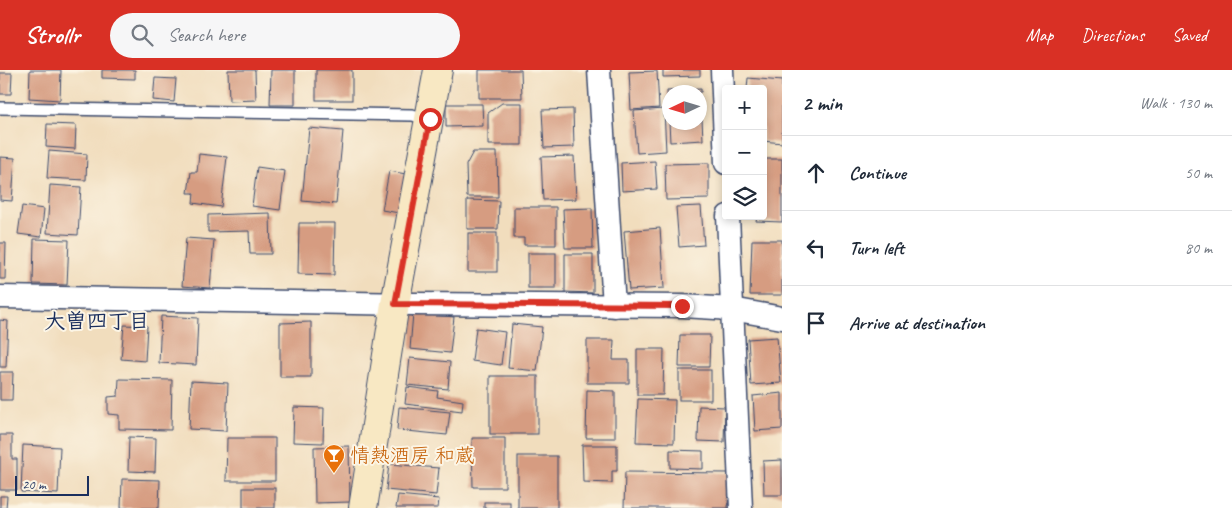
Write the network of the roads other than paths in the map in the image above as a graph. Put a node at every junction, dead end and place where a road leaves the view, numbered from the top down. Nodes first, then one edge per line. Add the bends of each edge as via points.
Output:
1 (438, 70) edge
2 (599, 70) edge
3 (722, 70) edge
4 (0, 108) edge
5 (430, 119) junction
6 (725, 130) edge
7 (728, 220) edge
8 (0, 297) edge
9 (395, 304) junction
10 (614, 306) junction
11 (732, 309) junction
12 (782, 318) edge
13 (363, 508) edge
14 (741, 508) edge

1 - 5 street
2 - 10 street
3 - 6 street
4 - 5 lane via 402,115
5 - 9 street
7 - 11 street
8 - 9 street
9 - 10 street
9 - 13 street
10 - 11 street
11 - 12 street
11 - 14 street

